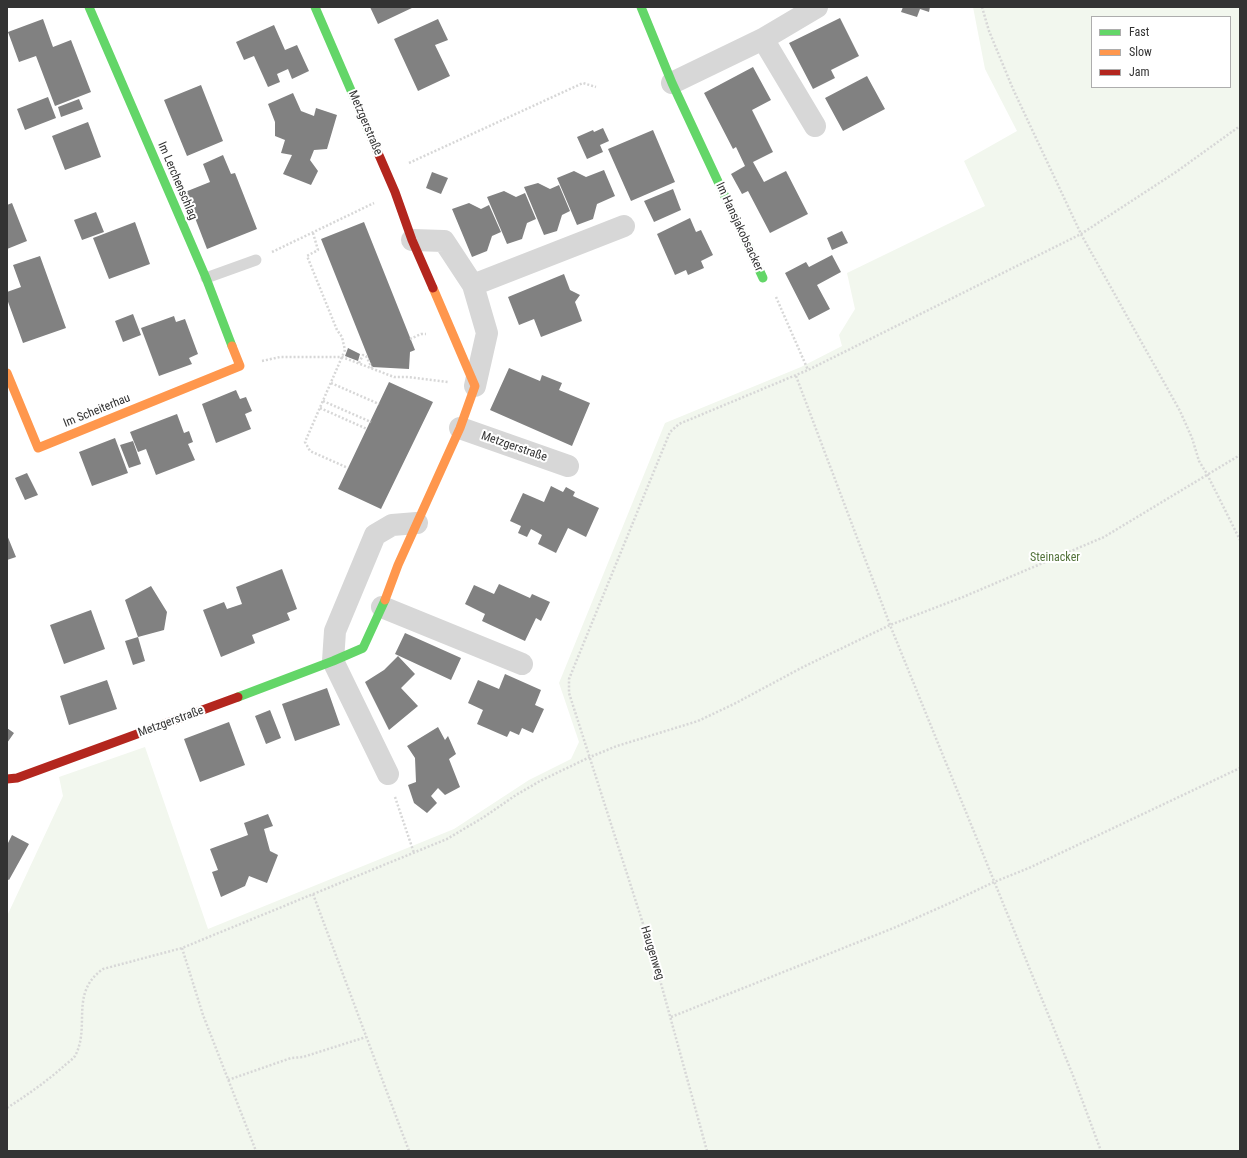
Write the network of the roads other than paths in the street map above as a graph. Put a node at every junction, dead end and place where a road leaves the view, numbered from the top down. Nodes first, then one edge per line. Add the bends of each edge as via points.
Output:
1 (89, 7) edge
2 (315, 7) edge
3 (641, 7) edge
4 (817, 7) edge
5 (763, 39) junction
6 (672, 83) junction
7 (815, 126) dead end
8 (624, 226) dead end
9 (412, 240) junction
10 (256, 260) road end
11 (206, 278) junction
12 (763, 278) road end
13 (473, 285) junction
14 (240, 366) joint
15 (7, 373) edge
16 (475, 386) junction
17 (460, 428) junction
18 (568, 466) dead end
19 (417, 523) junction
20 (382, 607) junction
21 (333, 661) junction
22 (522, 664) dead end
23 (388, 774) road end
24 (7, 779) edge

1 - 11 street, Im Lerchenschlag
2 - 9 street, Metzgerstraße via 395,192
3 - 6 street, Im Hansjakobsacker
4 - 5 street
5 - 6 street
5 - 7 street
6 - 12 street, Im Hansjakobsacker
8 - 13 street
9 - 13 street, Metzgerstraße via 444,241
9 - 16 street, Metzgerstraße
10 - 11 lane
11 - 14 street, Im Lerchenschlag
13 - 16 street, Metzgerstraße via 487,333
14 - 15 street, Im Scheiterhau via 38,448
16 - 17 street, Metzgerstraße
17 - 18 street, Metzgerstraße
17 - 19 street, Metzgerstraße
19 - 20 street, Metzgerstraße
19 - 21 street via 392,525 375,535 335,631
20 - 21 street, Metzgerstraße via 363,648
20 - 22 street
21 - 23 street
21 - 24 street, Metzgerstraße via 134,736 17,778

